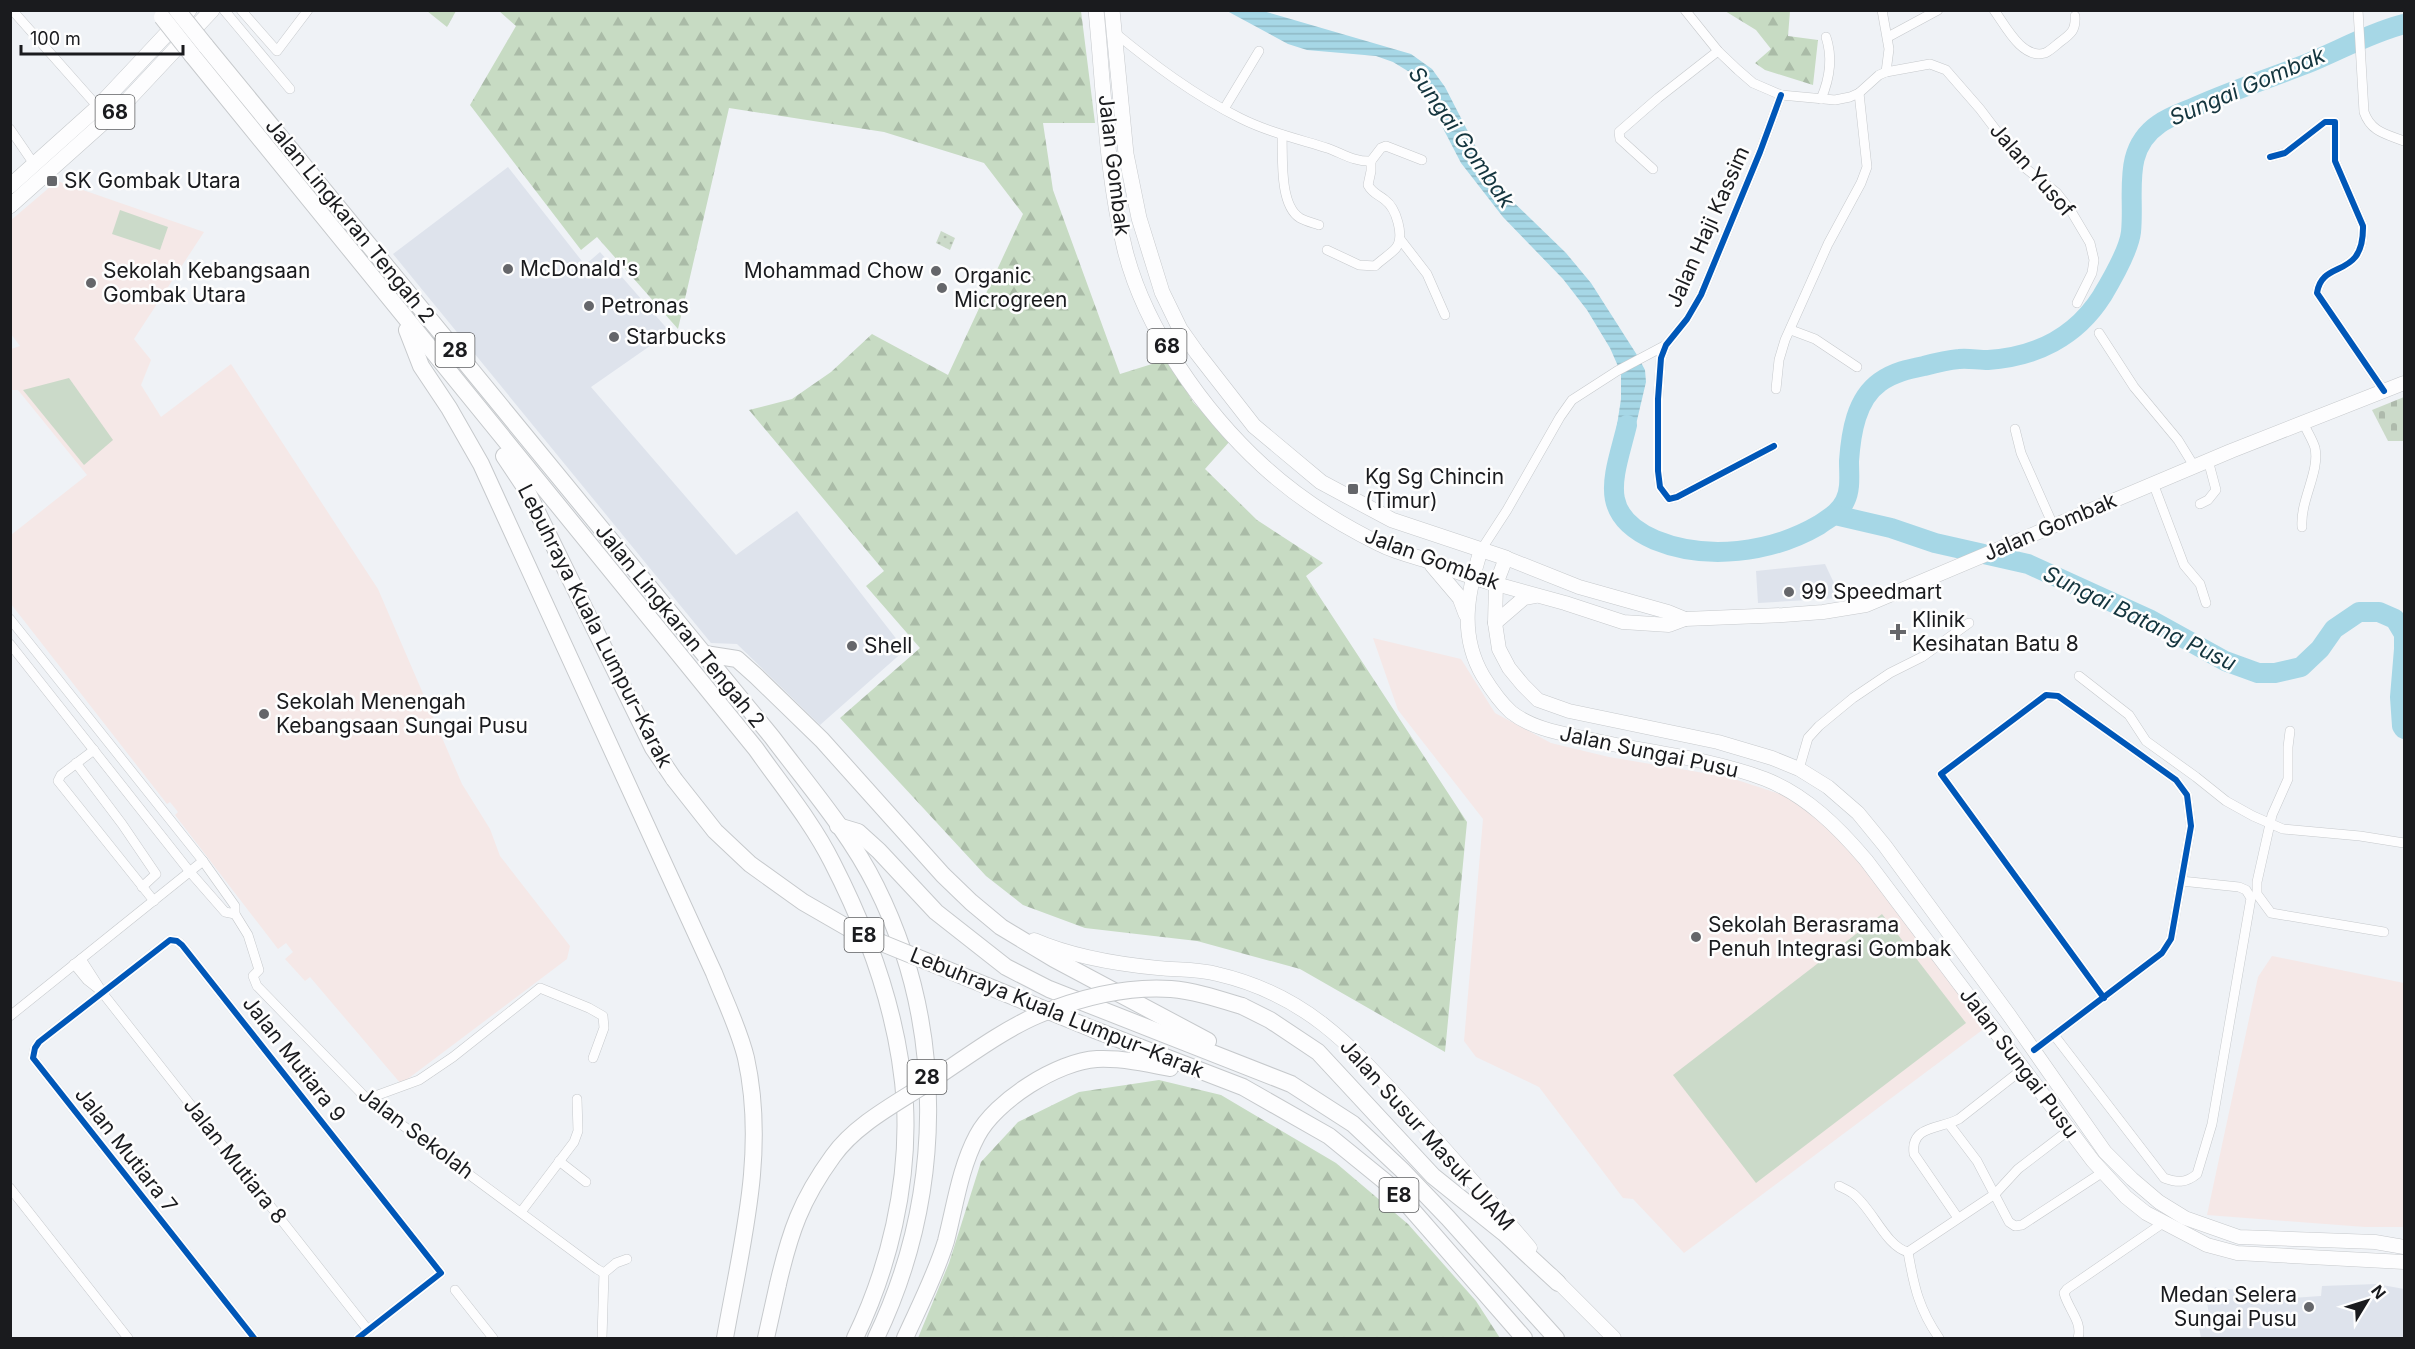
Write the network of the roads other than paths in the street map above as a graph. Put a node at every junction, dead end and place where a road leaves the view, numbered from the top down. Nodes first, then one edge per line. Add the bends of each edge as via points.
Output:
1 (13, 10) edge
2 (189, 10) edge
3 (212, 10) edge
4 (224, 10) edge
5 (241, 10) edge
6 (308, 10) edge
7 (1096, 10) edge
8 (1112, 10) edge
9 (1685, 10) edge
10 (1882, 10) edge
11 (1938, 10) edge
12 (1994, 10) edge
13 (2358, 10) edge
14 (165, 13) edge
15 (2075, 16) dead end
16 (1114, 32) junction
17 (1826, 37) dead end
18 (1888, 37) junction
19 (199, 50) junction
20 (1259, 51) dead end
21 (1718, 51) junction
22 (1886, 72) junction
23 (290, 89) dead end
24 (1859, 93) junction
25 (1780, 95) junction
26 (1821, 99) junction
27 (98, 107) junction
28 (1224, 109) junction
29 (10, 129) edge
30 (1282, 135) junction
31 (2404, 141) edge
32 (2270, 157) dead end
33 (1422, 160) dead end
34 (1371, 161) junction
35 (34, 164) junction
36 (1653, 170) dead end
37 (10, 186) edge
38 (10, 206) edge
39 (1319, 225) dead end
40 (1400, 239) junction
41 (1326, 250) dead end
42 (2077, 303) dead end
43 (400, 312) junction
44 (1445, 315) dead end
45 (1791, 330) junction
46 (2099, 333) dead end
47 (1666, 345) junction
48 (1857, 367) dead end
49 (2404, 382) edge
50 (460, 387) junction
51 (1776, 389) dead end
52 (2384, 391) junction
53 (2302, 422) junction
54 (2015, 429) dead end
55 (1774, 446) dead end
56 (2201, 463) junction
57 (2153, 483) junction
58 (2200, 504) dead end
59 (2053, 525) junction
60 (2302, 527) dead end
61 (1481, 550) junction
62 (1506, 558) junction
63 (1428, 561) junction
64 (1472, 577) junction
65 (1496, 584) junction
66 (1535, 596) junction
67 (2206, 603) dead end
68 (1466, 614) junction
69 (10, 619) edge
70 (1685, 619) junction
71 (1496, 623) junction
72 (1969, 623) dead end
73 (10, 644) edge
74 (705, 654) junction
75 (54, 674) junction
76 (2079, 676) dead end
77 (41, 683) junction
78 (2290, 731) dead end
79 (94, 750) junction
80 (76, 763) junction
81 (1798, 769) junction
82 (2270, 822) junction
83 (838, 826) junction
84 (2404, 843) edge
85 (203, 861) junction
86 (190, 872) junction
87 (2181, 881) junction
88 (142, 887) junction
89 (154, 901) junction
90 (235, 914) junction
91 (1001, 927) junction
92 (2384, 932) dead end
93 (78, 962) junction
94 (101, 992) junction
95 (2103, 998) junction
96 (10, 1016) edge
97 (2054, 1035) junction
98 (2034, 1050) junction
99 (593, 1058) dead end
100 (2024, 1068) junction
101 (1291, 1084) junction
102 (1243, 1088) junction
103 (367, 1099) junction
104 (577, 1099) dead end
105 (1365, 1101) junction
106 (1949, 1124) junction
107 (2068, 1130) junction
108 (559, 1161) junction
109 (2103, 1172) junction
110 (586, 1182) dead end
111 (1839, 1186) dead end
112 (10, 1188) edge
113 (1995, 1194) junction
114 (521, 1212) junction
115 (1958, 1218) junction
116 (2163, 1223) junction
117 (2404, 1247) edge
118 (1908, 1252) junction
119 (627, 1259) dead end
120 (2404, 1262) edge
121 (604, 1273) junction
122 (1558, 1283) junction
123 (455, 1290) dead end
124 (368, 1330) junction
125 (128, 1338) edge
126 (254, 1338) edge
127 (358, 1338) edge
128 (493, 1338) edge
129 (602, 1338) edge
130 (725, 1338) edge
131 (766, 1338) edge
132 (855, 1338) edge
133 (876, 1338) edge
134 (905, 1338) edge
135 (1524, 1338) edge
136 (1557, 1338) edge
137 (1614, 1338) edge
138 (1939, 1338) edge
139 (2078, 1338) edge

1 - 27 street
2 - 27 main road, 68
3 - 38 main road, 68 via 124,104
4 - 23 street
5 - 6 street via 277,51
7 - 63 main road, Jalan Gombak / 68 via 1121,232 1143,298 1182,372 1238,441 1307,501 1382,545
8 - 16 main road, Jalan Gombak / 68
9 - 21 street, Jalan Yusof
10 - 18 street
11 - 18 street
12 - 15 street via 2024,49 2033,53 2044,53 2072,34
13 - 31 street via 2364,112 2368,123 2378,132
14 - 19 highway, Jalan Lingkaran Tengah 2 / 28, bridge
16 - 28 street via 1169,76
16 - 61 main road, Jalan Gombak / 68 via 1126,154 1138,218 1162,292 1197,353 1254,426 1321,482 1392,520
17 - 26 street via 1830,69
18 - 22 street
19 - 43 highway, Jalan Lingkaran Tengah 2 / 28
19 - 74 highway, Jalan Lingkaran Tengah 2 / 28
20 - 28 street
21 - 25 street, Jalan Yusof via 1753,83
21 - 36 street via 1619,132 1620,139
22 - 24 street, Jalan Yusof
22 - 42 street, Jalan Yusof via 1930,64 1946,70 2024,167 2057,193 2090,243 2094,260
24 - 26 street, Jalan Yusof via 1835,100
24 - 45 street via 1867,167
25 - 26 street, Jalan Yusof
25 - 47 street, Jalan Haji Kassim via 1701,295
27 - 35 main road, 68
28 - 30 street
29 - 35 street
30 - 34 street via 1352,160
30 - 39 street via 1289,204 1299,218
32 - 52 street via 2285,153 2325,122 2335,122 2335,161 2363,234 2358,256 2327,274 2319,283 2318,293
33 - 34 street via 1386,146
34 - 40 street via 1368,185 1373,194 1394,210
35 - 37 main road, 68
40 - 41 street via 1397,247 1375,266 1359,266
40 - 44 street via 1428,274
43 - 50 highway, Jalan Lingkaran Tengah 2 / 28
43 - 130 highway via 422,366 486,474 741,1040 752,1093 755,1140 752,1184
45 - 48 street via 1815,339
45 - 51 street via 1779,360
46 - 56 street via 2134,387
47 - 55 street, Jalan Haji Kassim via 1661,358 1658,399 1658,471 1664,495 1669,499 1677,497
47 - 61 street via 1572,400
49 - 52 main road, Jalan Gombak / 68
50 - 102 highway, Lebuhraya Kuala Lumpur–Karak / E8, bridge via 526,489 653,748 715,831 750,864 803,902 855,932
50 - 132 highway, Jalan Lingkaran Tengah 2 / 28 via 756,749 808,822 866,934 890,1017 905,1105 894,1222
52 - 53 main road, Jalan Gombak / 68
53 - 56 main road, Jalan Gombak / 68
53 - 60 street via 2315,447 2301,513
54 - 59 street via 2021,453
56 - 57 main road, Jalan Gombak / 68
56 - 58 street via 2216,490
57 - 59 main road, Jalan Gombak / 68
57 - 67 street via 2184,565 2200,584
59 - 70 main road, Jalan Gombak / 68 via 1866,605 1823,612
61 - 62 main road, Jalan Gombak / 68
61 - 64 main road, Jalan Sungai Pusu
62 - 65 main road, Jalan Sungai Pusu
62 - 70 main road, Jalan Gombak / 68 via 1579,587
63 - 64 main road, Jalan Gombak / 68
63 - 68 main road via 1460,598
64 - 65 main road, Jalan Gombak / 68
64 - 68 main road, Jalan Sungai Pusu
65 - 66 main road, Jalan Gombak / 68
65 - 71 main road, Jalan Sungai Pusu
66 - 70 main road, Jalan Gombak / 68 via 1623,622 1669,625
66 - 71 main road via 1524,598
68 - 100 main road, Jalan Sungai Pusu via 1470,651 1491,691 1512,712 1532,724 1601,743 1713,764 1766,780 1814,807 1843,832 1866,860
69 - 75 street
71 - 81 main road, Jalan Sungai Pusu via 1499,649 1509,668 1538,700 1597,718 1718,742
72 - 81 street via 1922,657 1853,698 1819,726 1808,738
73 - 77 street
74 - 83 highway, Jalan Lingkaran Tengah 2 / 28
74 - 91 highway via 737,659 756,676 822,740 943,875
75 - 77 street
75 - 85 street
76 - 82 street via 2128,715 2146,741 2226,801
77 - 79 street
78 - 82 street via 2288,779
79 - 80 street
79 - 86 street
80 - 88 street via 156,874
80 - 88 street via 58,781
81 - 98 main road, Jalan Sungai Pusu via 1828,787 1858,813
82 - 84 street via 2283,829
82 - 92 street via 2257,894 2271,913
83 - 101 highway, Lebuhraya Kuala Lumpur–Karak / E8 via 858,832 936,912 1006,967 1049,989
83 - 133 highway, Jalan Lingkaran Tengah 2 / 28 via 876,885 894,926 924,1040 930,1107 916,1228
85 - 86 street
85 - 90 street via 235,906
86 - 89 street
86 - 90 street via 225,912
87 - 95 street via 2171,939 2162,953
87 - 95 street via 2192,826 2187,795 2176,780 2058,696 2046,695 1941,774
87 - 97 street via 2239,887 2251,898 2212,1124 2198,1174 2183,1182 2164,1178
88 - 89 street
89 - 93 street
90 - 103 street, Jalan Sekolah via 248,935 259,970 253,975 257,986
91 - 101 highway via 1143,1008
91 - 122 main road, Jalan Susur Masuk UIAM via 1080,956 1216,974 1277,994 1305,1011 1350,1046 1426,1128
93 - 94 street, Jalan Mutiara 8 via 87,980
93 - 96 street
94 - 124 street, Jalan Mutiara 8
94 - 124 street, Jalan Mutiara 9 via 167,941 180,942 441,1273
94 - 126 street, Jalan Mutiara 7 via 39,1042 33,1058
95 - 97 street
97 - 98 street
98 - 117 main road, Jalan Sungai Pusu via 2104,1152 2159,1202 2185,1218 2239,1237 2374,1242
99 - 103 street via 604,1028 603,1016 540,988 453,1058 419,1080
100 - 106 street
100 - 107 main road, Jalan Sungai Pusu
101 - 136 highway, Lebuhraya Kuala Lumpur–Karak / E8 via 1353,1124 1402,1170
102 - 134 highway via 1143,1062 1095,1059 1052,1072 1014,1094 977,1134 945,1243
102 - 135 highway, Lebuhraya Kuala Lumpur–Karak / E8 via 1329,1136 1394,1188
103 - 114 street, Jalan Sekolah
104 - 108 street via 578,1131
105 - 122 highway via 1433,1176
105 - 131 highway, bridge via 1318,1052 1270,1020 1209,996 1172,989 1110,993 1037,1015 883,1112 834,1154 800,1209 788,1242
105 - 136 highway
106 - 113 street via 1977,1161
106 - 115 street via 1928,1129 1915,1138 1913,1145 1926,1175
107 - 109 main road, Jalan Sungai Pusu
107 - 113 street via 2018,1169
108 - 110 street
108 - 114 street
109 - 113 street via 2022,1225 2009,1222
109 - 116 main road, Jalan Sungai Pusu via 2133,1202
111 - 118 street via 1862,1201 1891,1240 1901,1251
112 - 125 street
113 - 115 street
114 - 121 street, Jalan Sekolah
115 - 118 street
116 - 120 main road, Jalan Sungai Pusu via 2207,1245 2237,1253
116 - 139 street via 2064,1293 2079,1326
118 - 138 street via 1917,1297
119 - 121 street
121 - 129 street
122 - 137 main road, Jalan Susur Masuk UIAM
123 - 128 street
124 - 127 street

